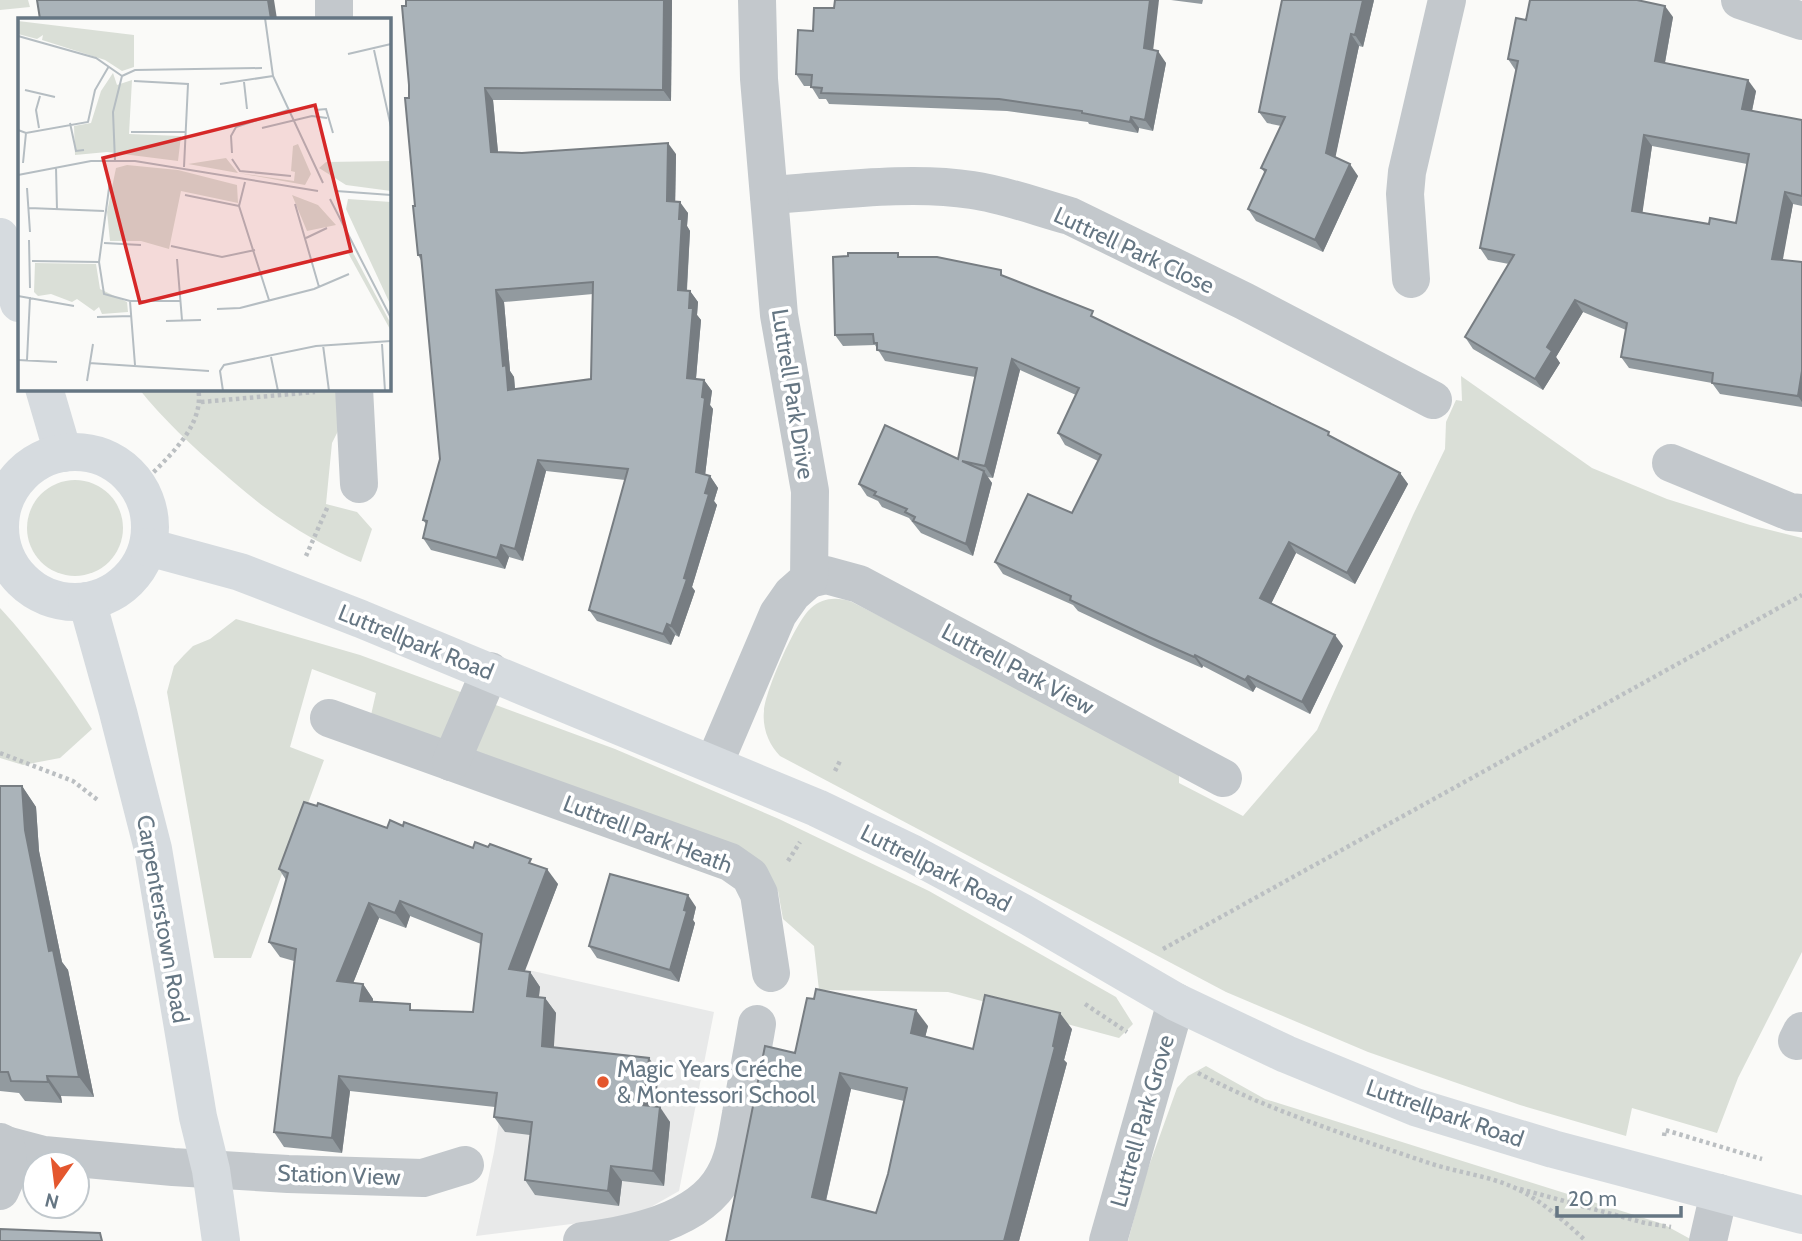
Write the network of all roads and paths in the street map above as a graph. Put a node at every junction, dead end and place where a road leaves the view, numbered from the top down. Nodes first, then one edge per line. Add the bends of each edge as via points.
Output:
1 (334, 0) edge
2 (757, 0) edge
3 (1447, 0) edge
4 (1740, 0) edge
5 (334, 18) edge
6 (1802, 20) edge
7 (769, 195) junction
8 (0, 237) edge
9 (1410, 279) dead end
10 (18, 300) edge
11 (45, 390) edge
12 (198, 390) edge
13 (339, 390) edge
14 (1433, 400) dead end
15 (201, 402) junction
16 (63, 453) junction
17 (1671, 463) dead end
18 (359, 484) joint
19 (139, 487) junction
20 (1, 511) edge
21 (1802, 513) edge
22 (148, 547) junction
23 (808, 579) junction
24 (293, 593) junction
25 (1802, 595) edge
26 (87, 601) junction
27 (490, 671) junction
28 (330, 718) dead end
29 (0, 753) edge
30 (451, 762) junction
31 (715, 764) junction
32 (1223, 778) dead end
33 (101, 803) dead end
34 (1123, 971) junction
35 (771, 973) dead end
36 (1176, 1002) junction
37 (1085, 1004) dead end
38 (757, 1024) dead end
39 (1161, 1053) junction
40 (1665, 1130) dead end
41 (3, 1143) edge
42 (1765, 1161) dead end
43 (465, 1165) dead end
44 (211, 1170) junction
45 (1513, 1187) junction
46 (0, 1191) edge
47 (1719, 1193) junction
48 (1802, 1215) edge
49 (1708, 1240) edge
50 (221, 1241) edge
51 (582, 1241) edge
52 (1108, 1241) edge
53 (1586, 1241) edge

1 - 5 street
2 - 7 street, Luttrell Park Drive
3 - 9 street via 1407,172
4 - 6 street
7 - 14 street, Luttrell Park Close via 913,187 972,190 1070,216
7 - 23 street, Luttrell Park Drive via 779,315 810,491
8 - 10 street
11 - 16 street
12 - 15 path
13 - 15 path
13 - 18 street
15 - 19 path via 184,439
16 - 19 street via 108,459
16 - 20 street via 23,472
17 - 21 street
18 - 24 path via 331,499
19 - 22 street via 147,506
20 - 26 street via 0,535 7,559 20,578 40,593 63,601
22 - 24 street, Luttrellpark Road via 240,572
22 - 26 street via 125,583
23 - 31 street via 778,614
23 - 32 street, Luttrell Park View via 825,575 859,584
24 - 27 street, Luttrellpark Road
25 - 34 path
26 - 44 street, Carpenterstown Road via 153,849
27 - 30 street
27 - 31 street, Luttrellpark Road
28 - 30 street, Luttrell Park Heath
29 - 33 path via 73,781
30 - 35 street, Luttrell Park Heath via 730,862 750,876 759,894
31 - 34 street, Luttrellpark Road via 914,854
34 - 36 street, Luttrellpark Road
36 - 39 street, Luttrell Park Grove
36 - 47 street, Luttrellpark Road via 1415,1107
37 - 39 path
38 - 51 street via 733,1158 723,1179 697,1205 674,1218
39 - 45 path via 1228,1089 1337,1131
39 - 52 street, Luttrell Park Grove
40 - 42 path
41 - 44 street, Station View via 44,1156
41 - 46 street via 9,1171
43 - 44 street, Station View via 423,1178
44 - 50 street, Carpenterstown Road
45 - 49 path via 1680,1228
45 - 53 path
47 - 48 street, Luttrellpark Road
47 - 49 street

